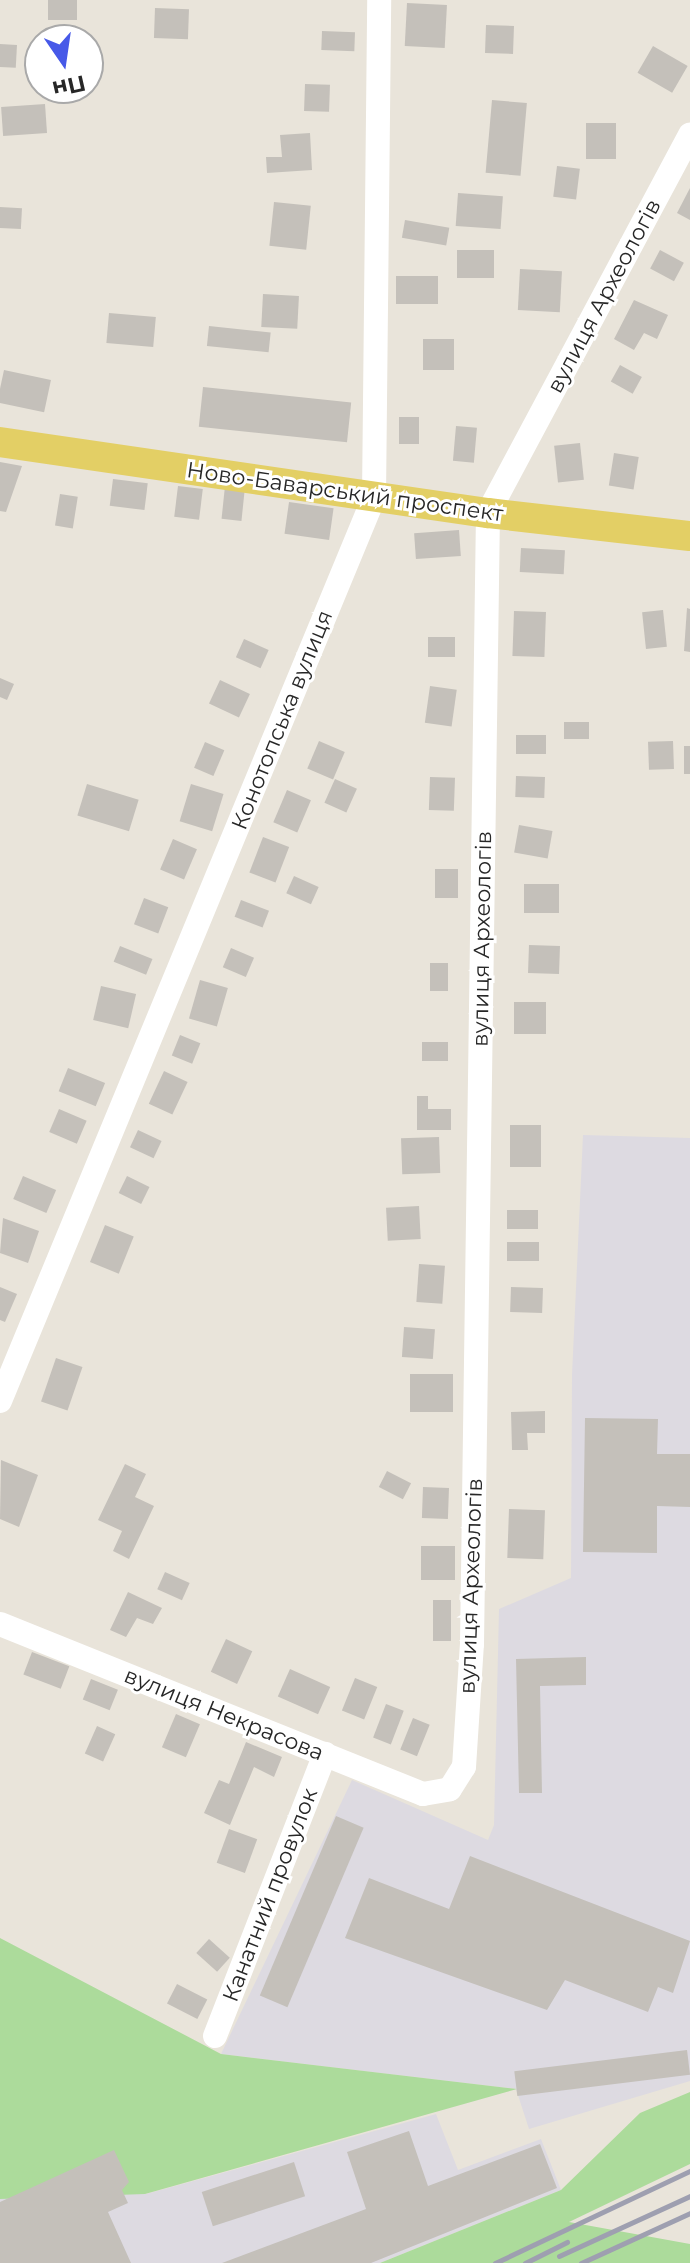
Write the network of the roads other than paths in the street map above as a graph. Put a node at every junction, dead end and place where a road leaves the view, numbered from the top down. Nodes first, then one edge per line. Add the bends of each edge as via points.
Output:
1 (379, 0) edge
2 (690, 135) edge
3 (0, 442) edge
4 (374, 497) junction
5 (488, 513) junction
6 (690, 536) edge
7 (0, 1401) edge
8 (0, 1624) edge
9 (325, 1754) junction
10 (450, 1789) joint
11 (215, 2036) dead end

1 - 4 street, Конотопська вулиця
2 - 5 street, вулиця Археологів
3 - 4 main road, Ново-Баварський проспект
4 - 5 main road, Ново-Баварський проспект
4 - 7 street, Конотопська вулиця
5 - 6 main road, Ново-Баварський проспект
5 - 10 street, вулиця Археологів via 472,1644 464,1767
8 - 9 street, вулиця Некрасова
9 - 10 street, вулиця Некрасова via 423,1794
9 - 11 street, Канатний провулок

